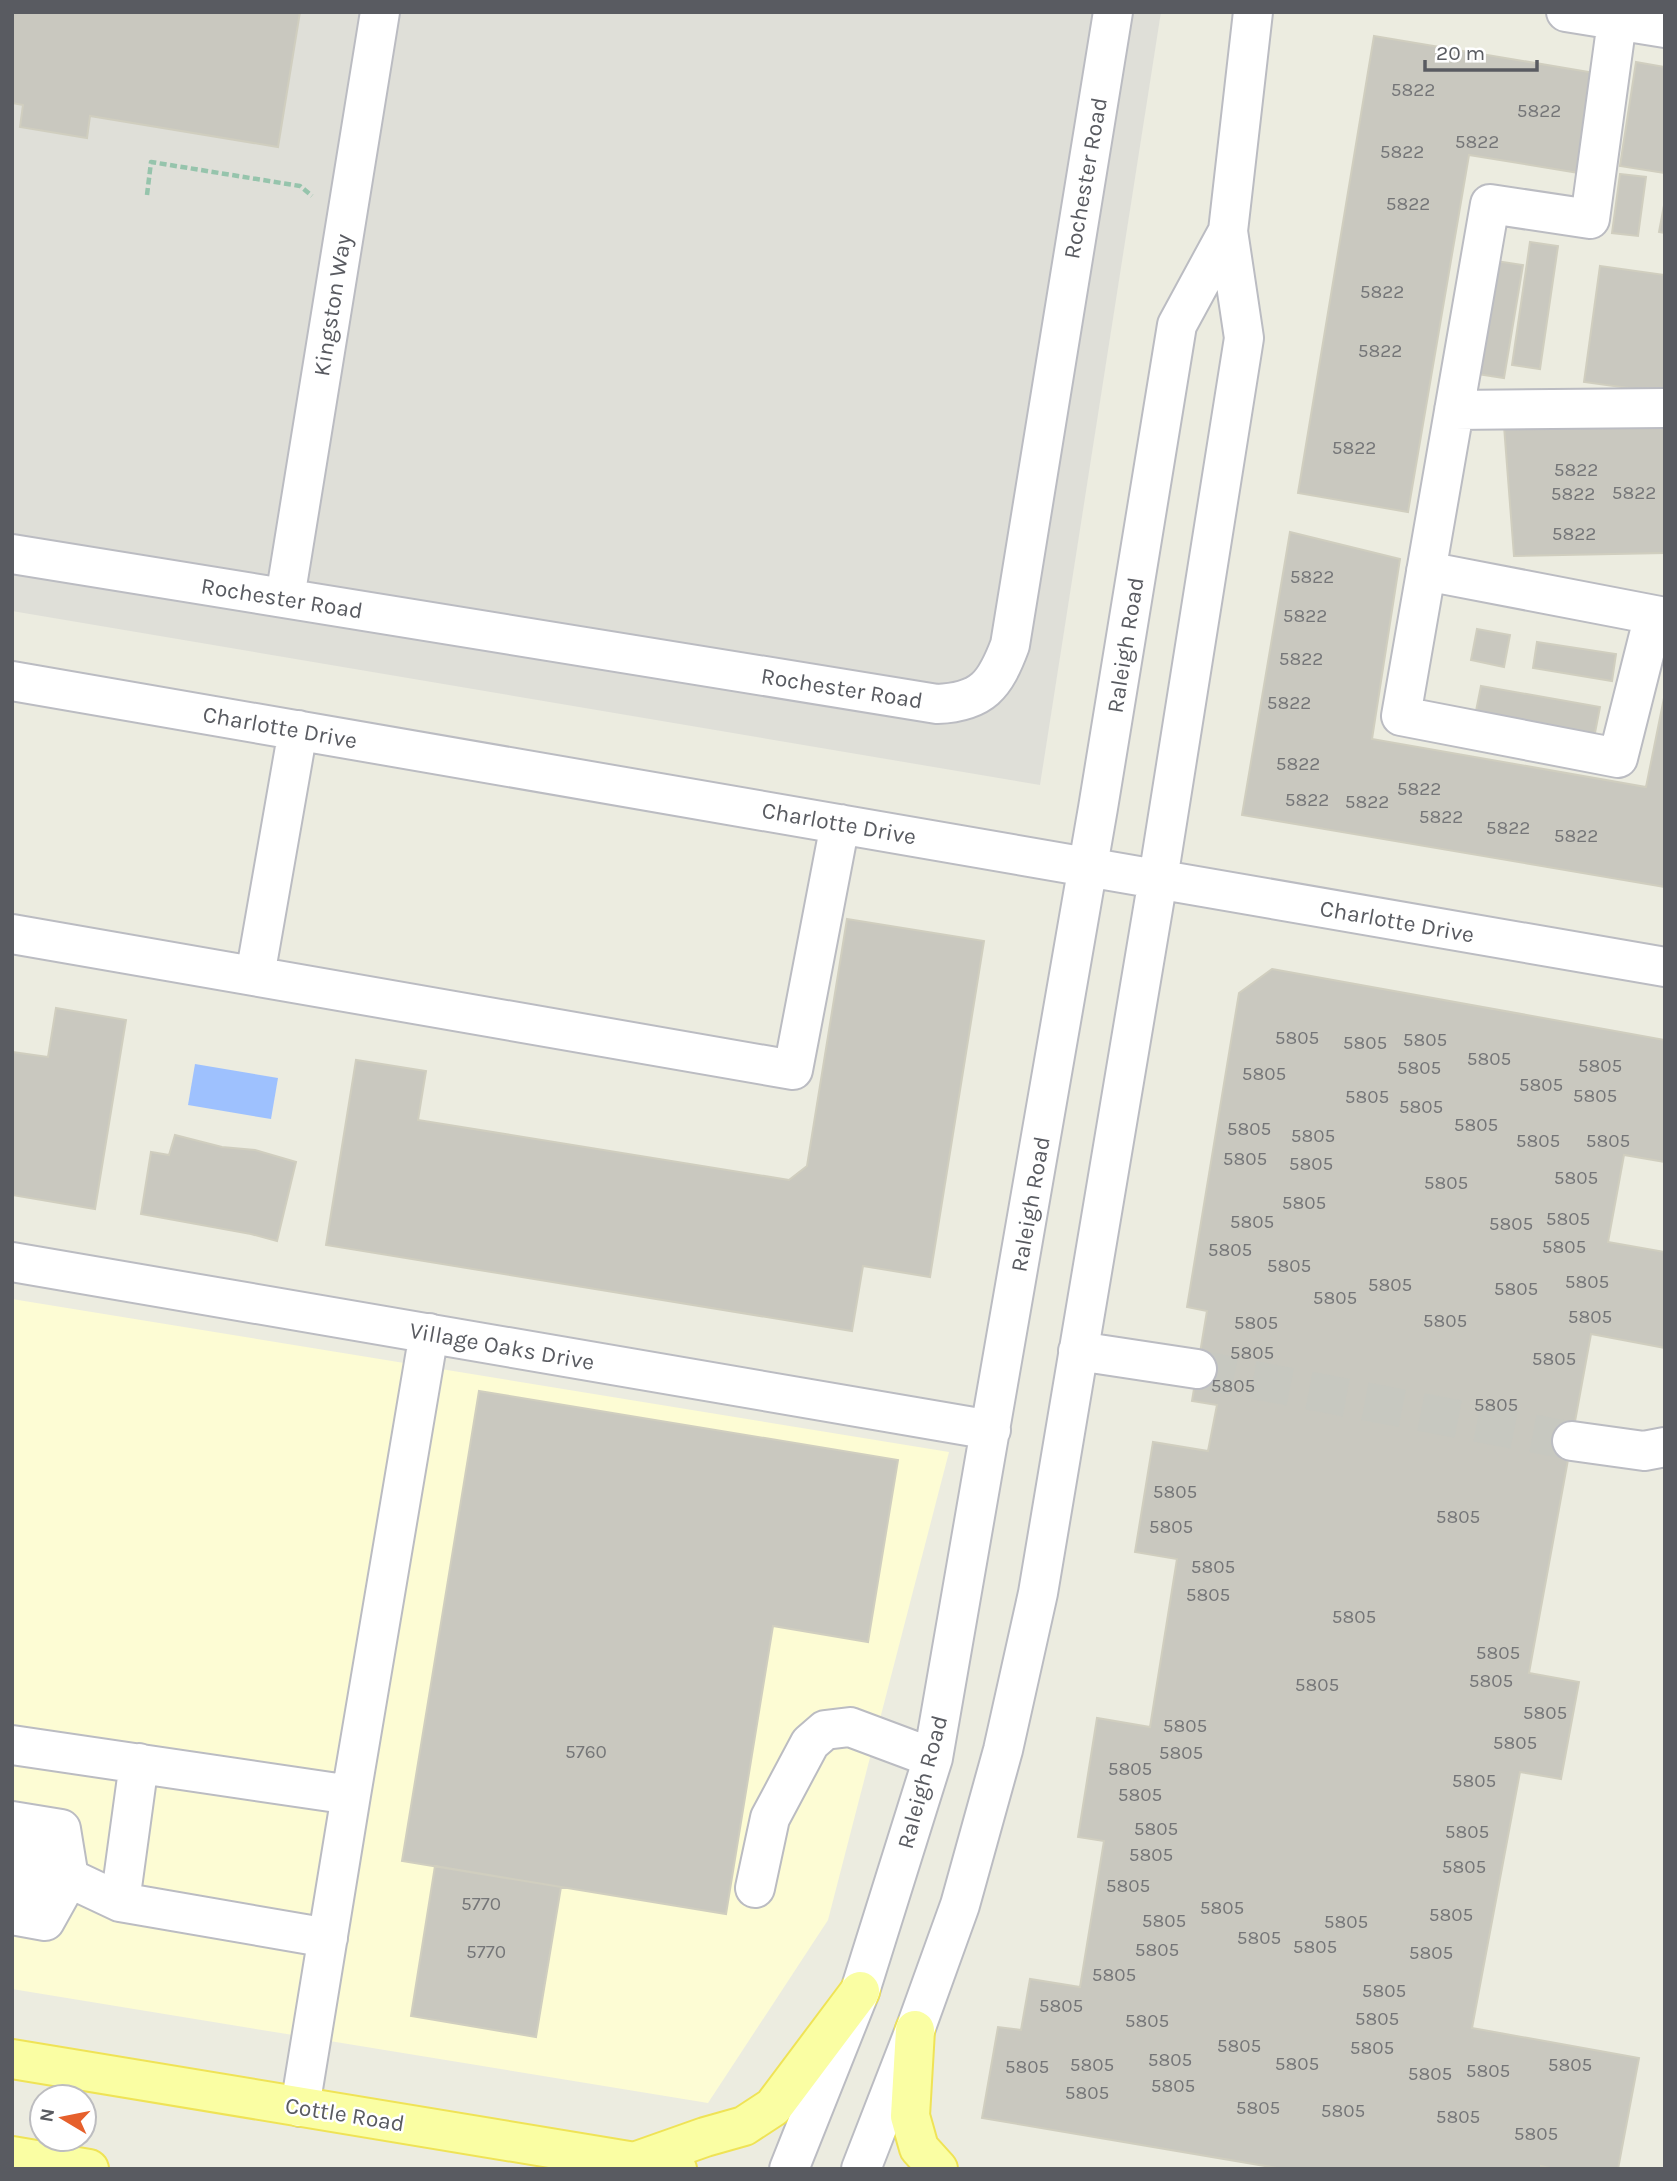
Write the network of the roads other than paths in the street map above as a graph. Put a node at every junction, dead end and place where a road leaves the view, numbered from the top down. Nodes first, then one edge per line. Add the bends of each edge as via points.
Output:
1 (380, 12) edge
2 (1113, 12) edge
3 (1253, 12) edge
4 (1566, 12) edge
5 (1617, 21) junction
6 (1665, 28) edge
7 (1228, 232) junction
8 (1665, 408) edge
9 (1454, 410) junction
10 (12, 554) edge
11 (1426, 571) junction
12 (285, 598) junction
13 (1659, 616) edge
14 (12, 681) edge
15 (298, 730) junction
16 (840, 824) junction
17 (1087, 867) junction
18 (1158, 879) junction
19 (12, 934) edge
20 (1665, 967) edge
21 (255, 976) junction
22 (12, 1262) edge
23 (429, 1333) junction
24 (1078, 1351) junction
25 (1197, 1369) tunnel mouth
26 (991, 1430) junction
27 (1572, 1441) tunnel mouth
28 (1665, 1447) edge
29 (12, 1745) edge
30 (933, 1758) junction
31 (139, 1763) junction
32 (351, 1795) junction
33 (12, 1821) edge
34 (12, 1855) edge
35 (69, 1878) junction
36 (12, 1883) edge
37 (755, 1888) dead end
38 (120, 1902) junction
39 (12, 1915) edge
40 (328, 1938) junction
41 (860, 1991) junction
42 (915, 2030) junction
43 (12, 2059) edge
44 (300, 2108) junction
45 (12, 2156) edge
46 (636, 2161) junction
47 (89, 2169) edge
48 (677, 2169) edge
49 (789, 2169) edge
50 (861, 2169) edge
51 (938, 2169) edge

1 - 12 street, Kingston Way
2 - 12 street, Rochester Road via 1010,645 1000,671 981,694 959,703 937,704
3 - 7 street, Raleigh Road
4 - 5 street
5 - 6 street
5 - 9 street via 1590,219 1490,204
7 - 17 street, Raleigh Road via 1177,325
7 - 18 street, Raleigh Road via 1244,338
8 - 9 street
9 - 11 street
10 - 12 street, Rochester Road
11 - 13 street
11 - 13 street via 1401,716 1618,758
14 - 15 street, Charlotte Drive
15 - 16 street, Charlotte Drive
15 - 21 street
16 - 17 street, Charlotte Drive
16 - 21 street via 793,1070
17 - 18 street, Charlotte Drive
17 - 26 street, Raleigh Road
18 - 20 street, Charlotte Drive
18 - 24 street, Raleigh Road
19 - 21 street
22 - 23 street, Village Oaks Drive
23 - 26 street, Village Oaks Drive
23 - 32 street
24 - 25 street
24 - 42 street, Raleigh Road via 1038,1593 1003,1750 960,1905
26 - 30 street, Raleigh Road
27 - 28 street via 1644,1451
29 - 31 street
30 - 37 street via 850,1727 825,1730 810,1743 771,1818
30 - 41 street, Raleigh Road
31 - 32 street
31 - 38 street
32 - 40 street
33 - 35 street via 61,1829
34 - 35 street via 56,1863
35 - 36 street via 52,1890
35 - 38 street
35 - 39 street via 46,1921
38 - 40 street
40 - 44 street
41 - 46 main road via 773,2107 744,2126
41 - 49 street, Raleigh Road
42 - 50 street, Raleigh Road
42 - 51 main road via 909,2116 919,2148
43 - 44 main road, Cottle Road
44 - 46 main road, Cottle Road
45 - 47 main road
46 - 48 main road, Cottle Road

